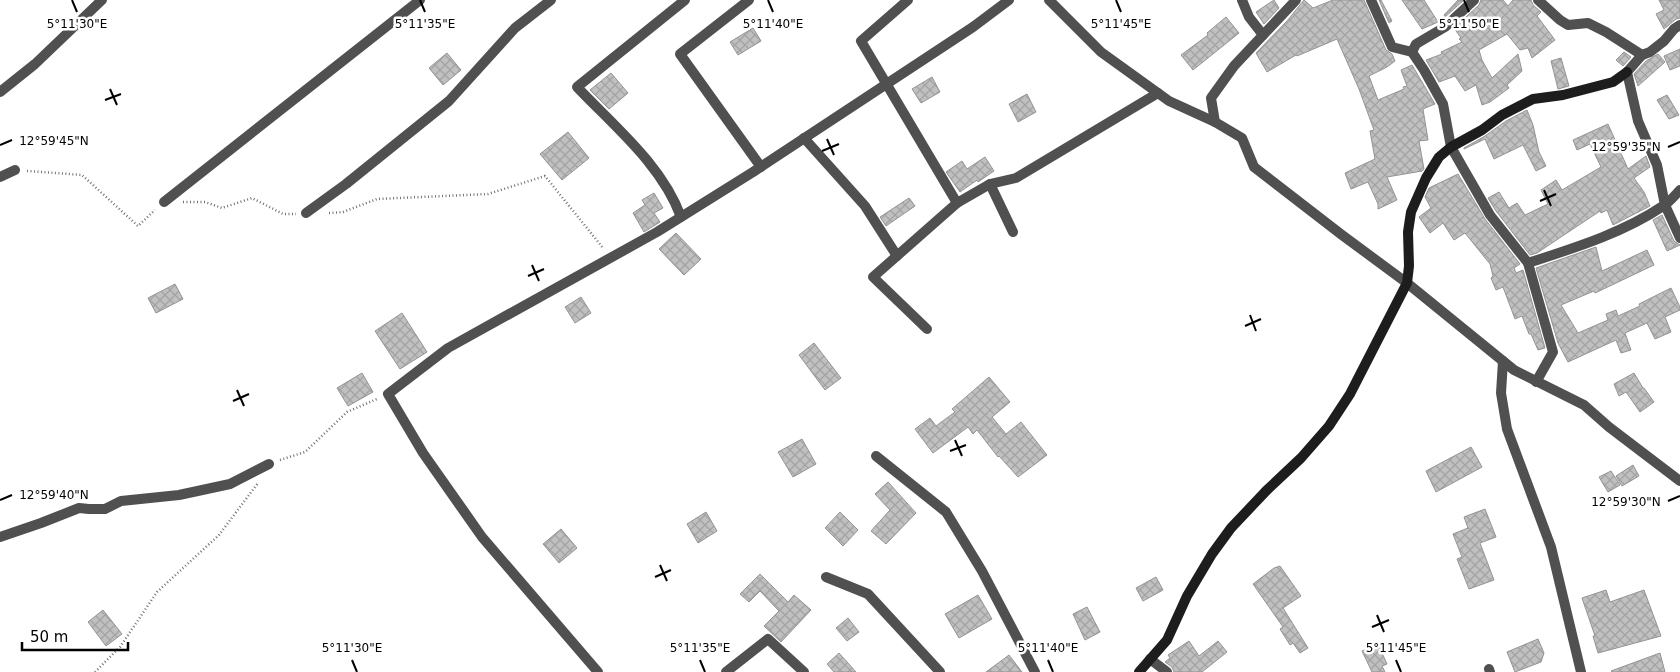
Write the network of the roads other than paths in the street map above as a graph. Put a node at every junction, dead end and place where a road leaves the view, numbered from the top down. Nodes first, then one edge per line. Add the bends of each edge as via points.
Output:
1 (102, 0) edge
2 (420, 0) edge
3 (551, 0) edge
4 (686, 0) edge
5 (749, 0) edge
6 (908, 0) edge
7 (1009, 0) edge
8 (1049, 0) edge
9 (1242, 0) edge
10 (1296, 0) edge
11 (1371, 0) edge
12 (1474, 0) edge
13 (1538, 0) edge
14 (1680, 26) edge
15 (1262, 35) junction
16 (1412, 52) junction
17 (1642, 55) junction
18 (1627, 72) junction
19 (886, 84) junction
20 (0, 92) edge
21 (1158, 93) junction
22 (1214, 122) junction
23 (804, 138) junction
24 (1451, 147) junction
25 (762, 167) junction
26 (16, 170) dead end
27 (0, 178) edge
28 (990, 184) junction
29 (1680, 190) edge
30 (164, 202) dead end
31 (957, 203) junction
32 (1665, 205) junction
33 (306, 213) dead end
34 (681, 218) junction
35 (1013, 232) dead end
36 (1680, 238) edge
37 (897, 256) junction
38 (1528, 263) junction
39 (1407, 283) junction
40 (927, 329) dead end
41 (1503, 361) junction
42 (1536, 382) junction
43 (876, 456) dead end
44 (269, 464) road end
45 (1680, 481) edge
46 (0, 537) edge
47 (826, 577) dead end
48 (1150, 659) junction
49 (598, 672) edge
50 (726, 672) edge
51 (804, 672) edge
52 (940, 672) edge
53 (1035, 672) edge
54 (1138, 672) edge
55 (1167, 672) edge
56 (1581, 672) edge

1 - 20 street via 35,64
2 - 30 street
3 - 33 street via 514,28 449,101
4 - 34 street via 577,88 650,163 675,201
5 - 25 street via 680,54
6 - 19 street via 861,41
7 - 19 street
8 - 21 street via 1101,52
9 - 15 street
10 - 15 street
11 - 16 street via 1392,47
12 - 16 street via 1445,27 1416,44
13 - 17 street via 1568,25 1588,23
14 - 17 street
15 - 22 street via 1211,98
16 - 24 street via 1443,104
17 - 18 street
18 - 24 street via 1613,82 1563,95 1533,98
18 - 32 street via 1638,121 1657,165
19 - 23 street
19 - 31 street
21 - 22 street
21 - 28 street via 1016,178
22 - 39 street via 1242,138 1254,167
23 - 25 street
23 - 37 street via 865,206
24 - 38 street via 1490,215
24 - 39 street via 1439,157 1426,178 1411,212
25 - 34 street
26 - 27 street
28 - 31 street
28 - 35 street
29 - 32 street
31 - 37 street
32 - 36 street
32 - 38 street via 1578,247
34 - 49 street via 448,348 388,394 423,453 482,537
37 - 40 street via 873,277
38 - 42 street via 1553,352
39 - 41 street
39 - 48 street via 1350,394 1329,426 1231,528 1187,596 1167,640
41 - 42 street
41 - 56 street via 1501,393 1508,429 1550,547
42 - 45 street via 1584,405
43 - 53 street via 946,512 982,571
44 - 46 street via 230,484 179,496 120,501 105,508 79,508
47 - 52 street via 868,594
48 - 54 street
48 - 55 street
50 - 51 street via 768,639

